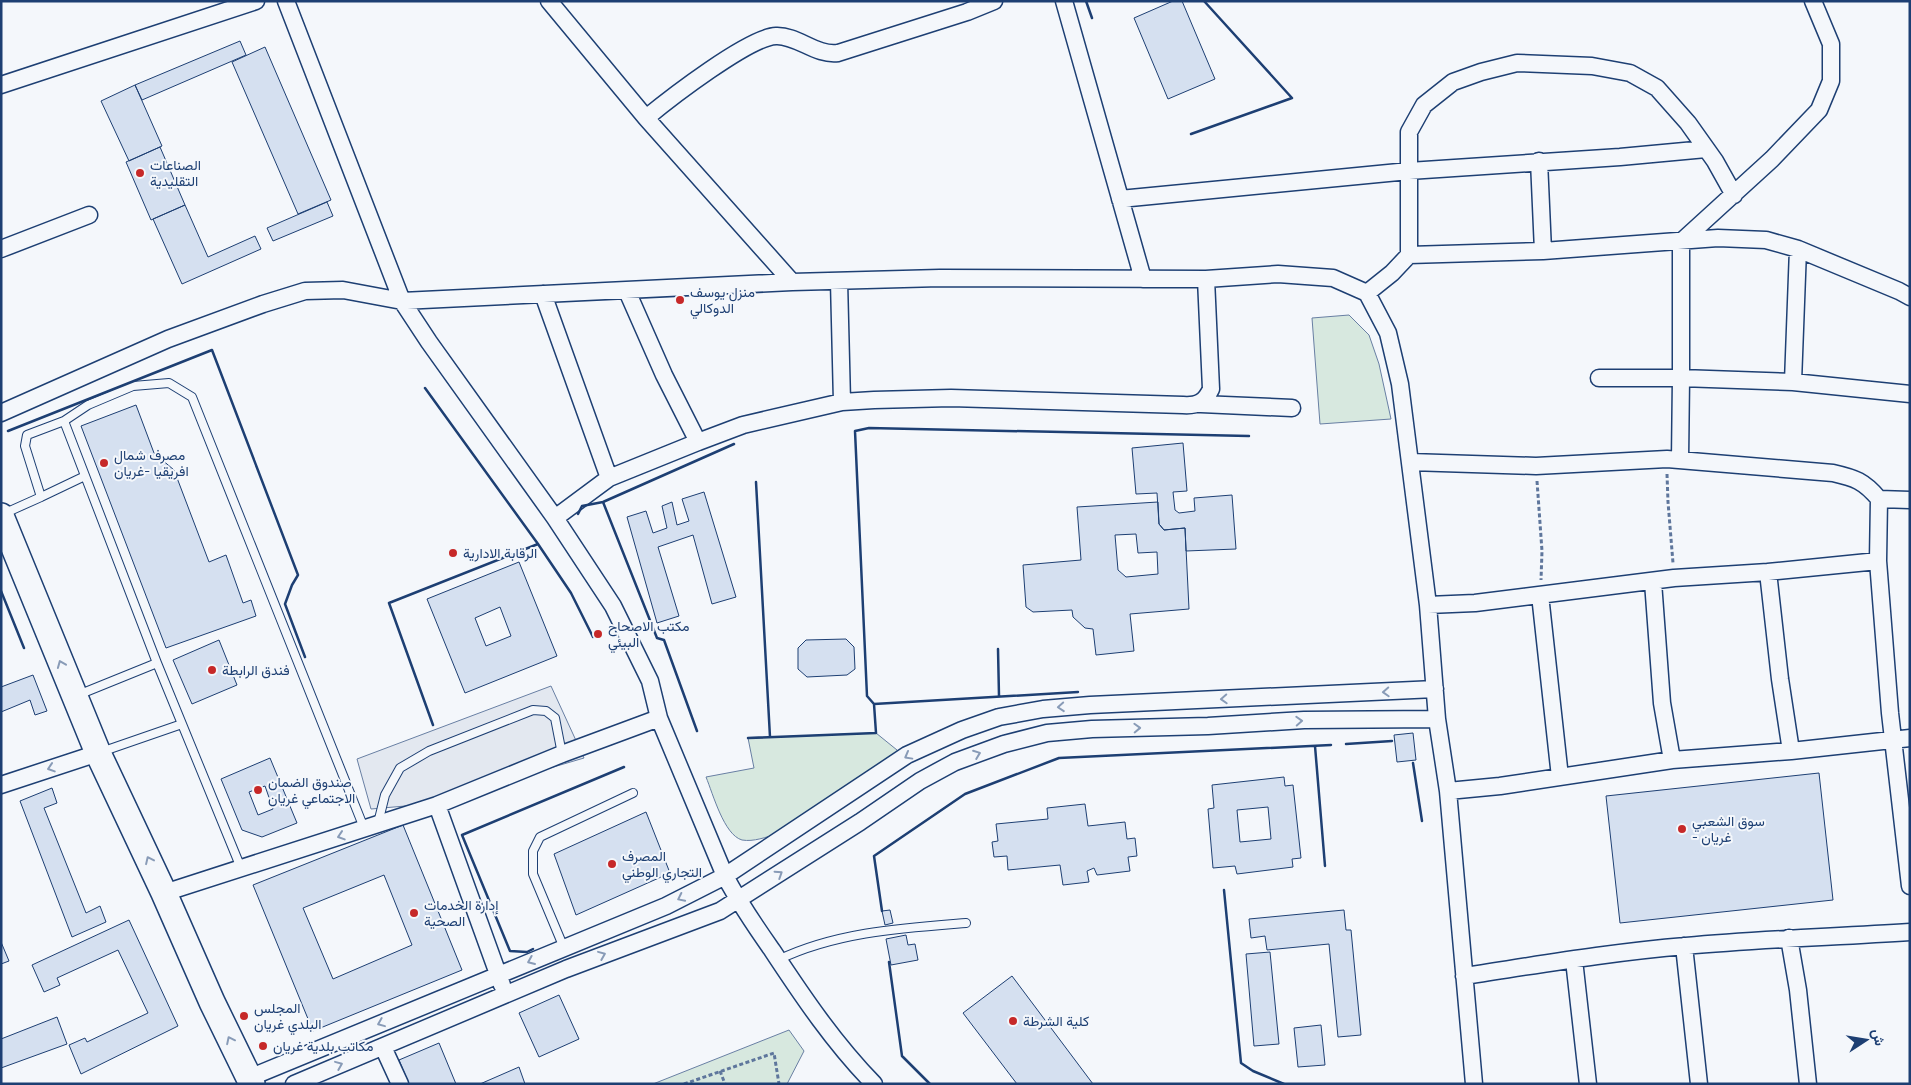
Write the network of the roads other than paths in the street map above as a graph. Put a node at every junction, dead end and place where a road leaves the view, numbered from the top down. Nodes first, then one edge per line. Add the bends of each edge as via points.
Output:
1 (256, 1) edge
2 (286, 1) edge
3 (549, 1) edge
4 (994, 1) edge
5 (1064, 1) edge
6 (1814, 1) edge
7 (1, 86) edge
8 (646, 118) junction
9 (1706, 149) junction
10 (1539, 161) junction
11 (1409, 171) junction
12 (1734, 195) junction
13 (1120, 199) junction
14 (89, 215) dead end
15 (1681, 242) junction
16 (1, 249) edge
17 (1798, 249) junction
18 (1543, 251) junction
19 (1409, 255) junction
20 (1143, 279) junction
21 (1206, 279) junction
22 (838, 281) junction
23 (792, 282) junction
24 (627, 291) junction
25 (1367, 293) junction
26 (544, 294) junction
27 (1910, 297) edge
28 (402, 300) junction
29 (1599, 378) dead end
30 (1681, 378) junction
31 (1793, 382) junction
32 (1909, 393) edge
33 (842, 402) junction
34 (1201, 404) junction
35 (1292, 408) dead end
36 (1, 413) edge
37 (64, 421) junction
38 (698, 442) junction
39 (1674, 460) junction
40 (1410, 462) junction
41 (86, 476) junction
42 (609, 478) junction
43 (41, 497) junction
44 (1879, 499) junction
45 (1910, 500) edge
46 (1, 515) edge
47 (555, 518) junction
48 (1878, 560) junction
49 (1768, 572) junction
50 (1653, 582) junction
51 (1540, 595) junction
52 (1428, 605) junction
53 (157, 663) junction
54 (1435, 689) junction
55 (75, 697) junction
56 (1090, 705) junction
57 (660, 718) junction
58 (1437, 719) junction
59 (182, 724) junction
60 (1092, 729) junction
61 (1910, 738) edge
62 (1892, 740) junction
63 (1791, 751) junction
64 (98, 753) junction
65 (562, 754) junction
66 (1672, 760) junction
67 (1560, 777) junction
68 (1, 785) edge
69 (1448, 791) junction
70 (633, 793) dead end
71 (437, 805) junction
72 (371, 826) junction
73 (241, 868) junction
74 (725, 876) junction
75 (1910, 886) edge
76 (164, 893) junction
77 (738, 900) junction
78 (966, 923) dead end
79 (1910, 932) edge
80 (1789, 938) junction
81 (1684, 946) junction
82 (564, 948) junction
83 (778, 960) junction
84 (1574, 960) junction
85 (498, 975) junction
86 (1464, 976) junction
87 (506, 996) junction
88 (383, 1047) junction
89 (250, 1081) edge
90 (294, 1084) edge
91 (400, 1084) edge
92 (874, 1084) edge
93 (1474, 1084) edge
94 (1588, 1084) edge
95 (1699, 1084) edge
96 (1808, 1084) edge

1 - 7 street
2 - 28 street
3 - 8 street
4 - 8 street via 838,53 824,53 777,36 764,38 671,97
5 - 13 street
6 - 12 street via 1831,44 1831,81 1819,110
8 - 23 street
9 - 10 street
9 - 11 street via 1657,88 1630,74 1592,66 1516,64 1453,82 1424,105 1409,132
9 - 12 street
10 - 11 street
10 - 18 street
11 - 13 street
11 - 19 street
12 - 15 street
13 - 20 street
14 - 16 street
15 - 17 street via 1718,238 1766,240
15 - 18 street
15 - 30 street
17 - 27 street
17 - 31 street
18 - 19 street
19 - 25 street
20 - 21 street
20 - 22 street
21 - 25 street via 1278,274 1333,278
21 - 34 street via 1211,389
22 - 23 street
22 - 33 street
23 - 24 street
24 - 26 street
24 - 38 street
25 - 40 street via 1388,332 1400,384
26 - 28 street
26 - 42 street
28 - 36 street via 344,290 288,296 168,339
28 - 47 street
29 - 30 street
30 - 31 street
30 - 39 street
31 - 32 street
33 - 34 street via 950,398
33 - 38 street via 743,426
34 - 35 street
37 - 41 lane
37 - 43 lane via 27,435 25,446
37 - 72 lane via 88,405 133,386 169,384 192,397
38 - 42 street
39 - 40 street via 1536,466
39 - 44 street via 1832,473 1868,486
40 - 52 street
41 - 43 lane
41 - 53 lane
42 - 47 street
43 - 46 lane
44 - 45 street
44 - 48 street
55 -> 46 main road
47 - 57 street via 613,606 650,681
48 - 49 street
48 - 62 street
49 - 50 street
49 - 63 street
50 - 51 street
50 - 66 street via 1662,704
51 - 52 street
51 - 67 street
52 - 54 street
53 - 55 lane
53 - 59 lane
54 -> 56 street
54 - 58 street
55 - 64 main road
56 - 60 street
56 -> 74 street via 1043,708 999,717 907,755
57 - 65 street
57 - 74 street
60 -> 58 street via 1304,720
58 - 69 street
59 - 64 lane
59 - 73 lane
77 -> 60 street via 920,781 955,762 1047,733
61 - 62 street
62 - 63 street
62 - 75 street
63 - 66 street
64 -> 68 street
76 -> 64 main road
65 - 71 street
65 - 72 lane via 555,718 546,711 524,713 429,751 400,768
66 - 67 street
67 - 69 street
69 - 86 street
70 - 82 lane via 540,837 533,852 533,874
71 - 72 street
71 - 85 street
72 -> 73 street
73 - 76 street
74 - 77 street
74 -> 82 street via 666,906
89 -> 76 main road
77 - 83 street
87 -> 77 street via 720,911
78 - 83 lane via 885,930 798,950
79 - 80 street
80 - 81 street
80 - 96 street
81 - 84 street
81 - 95 street
82 -> 85 street
83 - 92 street via 801,996
84 - 86 street
84 - 94 street
85 - 87 street
85 -> 89 street
86 - 93 street
87 - 88 street
90 -> 88 street
88 - 91 street

